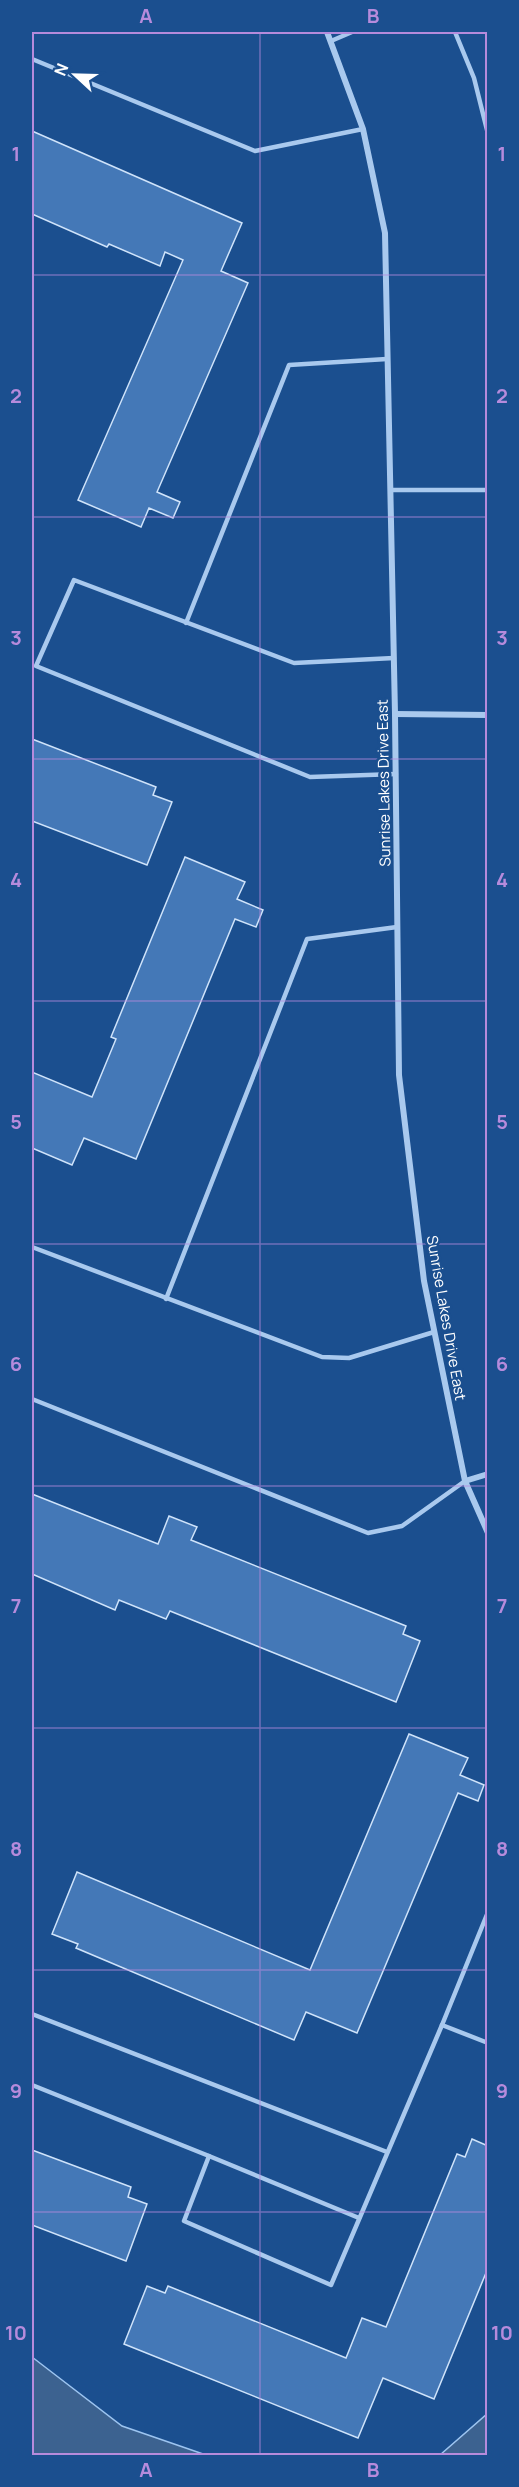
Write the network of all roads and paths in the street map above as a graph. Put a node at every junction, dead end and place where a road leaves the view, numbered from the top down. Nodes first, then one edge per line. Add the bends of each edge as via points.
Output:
1 (327, 32) edge
2 (352, 32) edge
3 (455, 32) edge
4 (331, 41) junction
5 (32, 59) edge
6 (363, 129) junction
7 (488, 134) edge
8 (387, 359) junction
9 (390, 490) junction
10 (488, 490) edge
11 (186, 623) junction
12 (394, 658) junction
13 (395, 714) junction
14 (488, 716) edge
15 (396, 774) junction
16 (397, 927) junction
17 (32, 1247) edge
18 (166, 1299) junction
19 (434, 1332) junction
20 (32, 1399) edge
21 (488, 1474) edge
22 (465, 1481) junction
23 (488, 1533) edge
24 (488, 1912) edge
25 (32, 2014) edge
26 (442, 2025) junction
27 (488, 2043) edge
28 (32, 2085) edge
29 (387, 2152) junction
30 (209, 2156) junction
31 (359, 2218) junction

1 - 4 street, Sunrise Lakes Drive East
2 - 4 lane
3 - 7 lane via 474,78
4 - 6 street, Sunrise Lakes Drive East
5 - 6 lane via 255,151
6 - 8 street, Sunrise Lakes Drive East via 385,233
8 - 9 street, Sunrise Lakes Drive East
8 - 11 lane via 289,365
9 - 10 lane
9 - 12 street, Sunrise Lakes Drive East
11 - 12 lane via 294,663
11 - 15 lane via 74,580 36,666 310,777
12 - 13 street, Sunrise Lakes Drive East
13 - 14 street
13 - 15 street, Sunrise Lakes Drive East
15 - 16 street, Sunrise Lakes Drive East
16 - 18 lane via 307,939
16 - 19 street, Sunrise Lakes Drive East via 399,1075 424,1281
17 - 18 lane
18 - 19 lane via 322,1357 349,1358
19 - 22 street, Sunrise Lakes Drive East
20 - 22 lane via 368,1533 402,1526
21 - 22 street
22 - 23 street, Sunrise Lakes Drive East
24 - 26 lane
25 - 29 lane
26 - 27 lane
26 - 29 lane
28 - 30 lane
29 - 31 lane
30 - 31 lane
30 - 31 lane via 184,2221 331,2285

